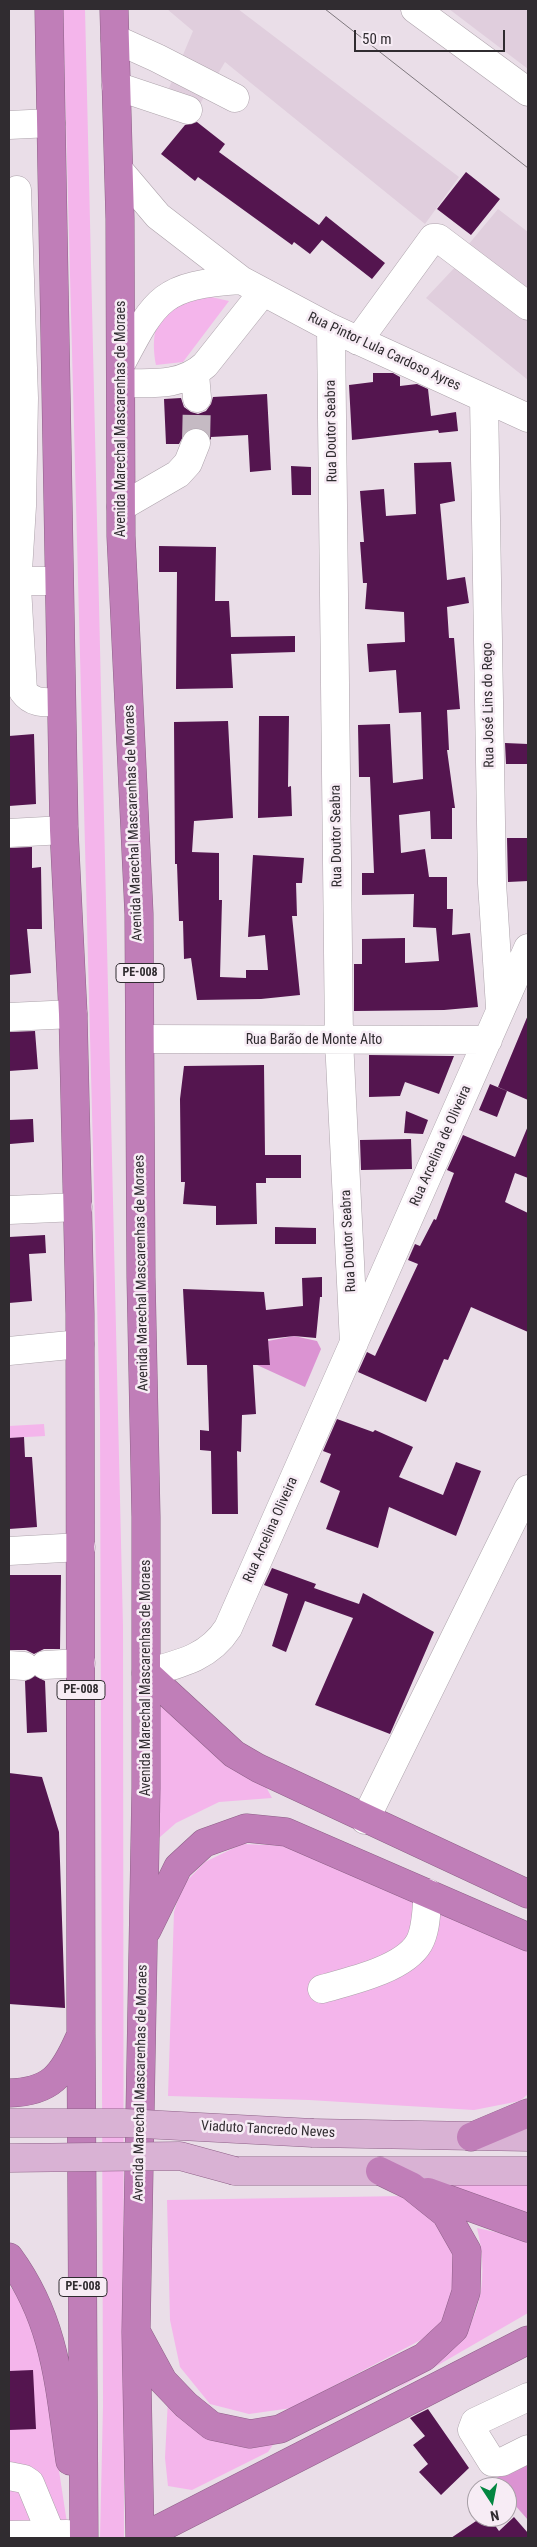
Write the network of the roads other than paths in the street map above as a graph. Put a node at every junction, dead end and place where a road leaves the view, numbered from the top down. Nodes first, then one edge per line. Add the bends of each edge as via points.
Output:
1 (40, 9) edge
2 (49, 9) edge
3 (415, 9) edge
4 (116, 22) edge
5 (50, 79) junction
6 (116, 86) junction
7 (528, 92) edge
8 (235, 98) dead end
9 (188, 110) dead end
10 (51, 123) junction
11 (9, 125) edge
12 (119, 170) junction
13 (52, 183) junction
14 (13, 190) edge
15 (252, 286) junction
16 (528, 306) edge
17 (331, 328) junction
18 (358, 341) junction
19 (121, 374) junction
20 (55, 395) junction
21 (24, 398) junction
22 (484, 398) junction
23 (528, 418) edge
24 (196, 443) tunnel mouth
25 (121, 507) junction
26 (14, 575) edge
27 (59, 580) junction
28 (62, 702) junction
29 (64, 830) junction
30 (9, 833) edge
31 (528, 948) edge
32 (500, 1011) junction
33 (73, 1014) junction
34 (9, 1017) edge
35 (141, 1039) junction
36 (339, 1040) junction
37 (488, 1040) junction
38 (78, 1207) junction
39 (9, 1210) edge
40 (354, 1343) junction
41 (80, 1344) junction
42 (9, 1351) edge
43 (528, 1489) edge
44 (80, 1547) junction
45 (9, 1551) edge
46 (81, 1663) junction
47 (26, 1666) edge
48 (146, 1674) junction
49 (365, 1820) junction
50 (428, 1893) junction
51 (528, 1894) edge
52 (528, 1937) edge
53 (143, 1938) junction
54 (322, 1988) dead end
55 (81, 2036) junction
56 (9, 2093) edge
57 (528, 2113) edge
58 (9, 2123) edge
59 (313, 2133) junction
60 (471, 2136) junction
61 (528, 2137) edge
62 (9, 2141) edge
63 (9, 2158) edge
64 (235, 2171) junction
65 (377, 2171) junction
66 (528, 2171) edge
67 (9, 2176) edge
68 (411, 2186) junction
69 (528, 2228) edge
70 (9, 2257) edge
71 (136, 2332) junction
72 (528, 2340) edge
73 (528, 2397) edge
74 (528, 2449) edge
75 (9, 2476) edge
76 (51, 2534) junction
77 (9, 2535) edge
78 (84, 2536) edge
79 (141, 2538) edge

1 - 5 main road
2 - 5 highway, PE-008
3 - 7 street
4 - 6 highway, Avenida Marechal Mascarenhas de Moraes / PE-008
4 - 8 street via 157,58
5 - 10 highway, PE-008
6 - 9 street
6 - 12 highway, Avenida Marechal Mascarenhas de Moraes / PE-008
10 - 11 street
10 - 13 highway, PE-008
12 - 15 street, Rua Pintor Lula Cardoso Ayres via 158,216
12 - 19 highway, Avenida Marechal Mascarenhas de Moraes / PE-008
13 - 14 street
13 - 20 highway, PE-008
14 - 21 street
15 - 17 street, Rua Pintor Lula Cardoso Ayres
15 - 19 street via 202,282 161,300 143,323
15 - 19 street via 196,386
16 - 18 street via 435,238 429,241
17 - 18 street, Rua Pintor Lula Cardoso Ayres
17 - 36 street, Rua Doutor Seabra
18 - 22 street, Rua Pintor Lula Cardoso Ayres
19 - 25 highway, Avenida Marechal Mascarenhas de Moraes / PE-008
20 - 21 street
20 - 27 highway, PE-008
21 - 26 street via 22,506
22 - 23 street, Rua Pintor Lula Cardoso Ayres
22 - 32 street, Rua José Lins do Rego via 492,883
24 - 25 street via 188,463 178,474
25 - 35 highway, Avenida Marechal Mascarenhas de Moraes / PE-008 via 139,914
26 - 27 street
26 - 28 street via 23,691 28,699 35,702
27 - 28 highway, PE-008
28 - 29 highway, PE-008
29 - 30 street
29 - 33 highway, PE-008
31 - 32 street, Rua Arcelina de Oliveira
32 - 37 street, Rua Arcelina de Oliveira
33 - 34 street
33 - 38 highway, PE-008
35 - 36 street, Rua Barão de Monte Alto
35 - 48 highway, Avenida Marechal Mascarenhas de Moraes / PE-008
36 - 37 street, Rua Barão de Monte Alto
36 - 40 street, Rua Doutor Seabra
37 - 40 street, Rua Arcelina de Oliveira
38 - 39 street
38 - 41 highway, PE-008
40 - 48 street, Rua Arcelina Oliveira via 221,1639 190,1660
41 - 42 street
41 - 44 highway, PE-008
43 - 49 street
44 - 45 street
44 - 46 highway, PE-008
46 - 47 street
46 - 55 highway, PE-008
48 - 49 highway via 234,1754 274,1777
48 - 53 highway, Avenida Marechal Mascarenhas de Moraes / PE-008
49 - 51 highway
50 - 52 highway
50 - 53 highway via 286,1832 246,1828 204,1843 178,1867
50 - 54 street via 423,1931 412,1952 364,1977
53 - 71 highway, Avenida Marechal Mascarenhas de Moraes / PE-008
55 - 56 highway via 61,2074 50,2084 37,2090
55 - 78 highway, PE-008
57 - 60 highway
58 - 59 main road, Viaduto Tancredo Neves, bridge via 124,2123
59 - 60 main road, Viaduto Tancredo Neves
59 - 62 main road, bridge via 227,2139
60 - 61 main road, Viaduto Tancredo Neves
63 - 64 main road, bridge via 180,2156
64 - 65 main road
64 - 67 main road, bridge
65 - 66 main road
65 - 68 highway
68 - 69 highway
68 - 71 highway via 446,2214 467,2251 466,2292 454,2329 424,2356 280,2429 250,2434 212,2426 186,2405 163,2381
70 - 78 highway via 40,2310 51,2345 74,2493
71 - 79 highway, Avenida Marechal Mascarenhas de Moraes / PE-008
72 - 79 highway
73 - 74 street via 475,2422 472,2430 492,2462 502,2462
75 - 76 street via 30,2483
76 - 77 street
76 - 78 street

